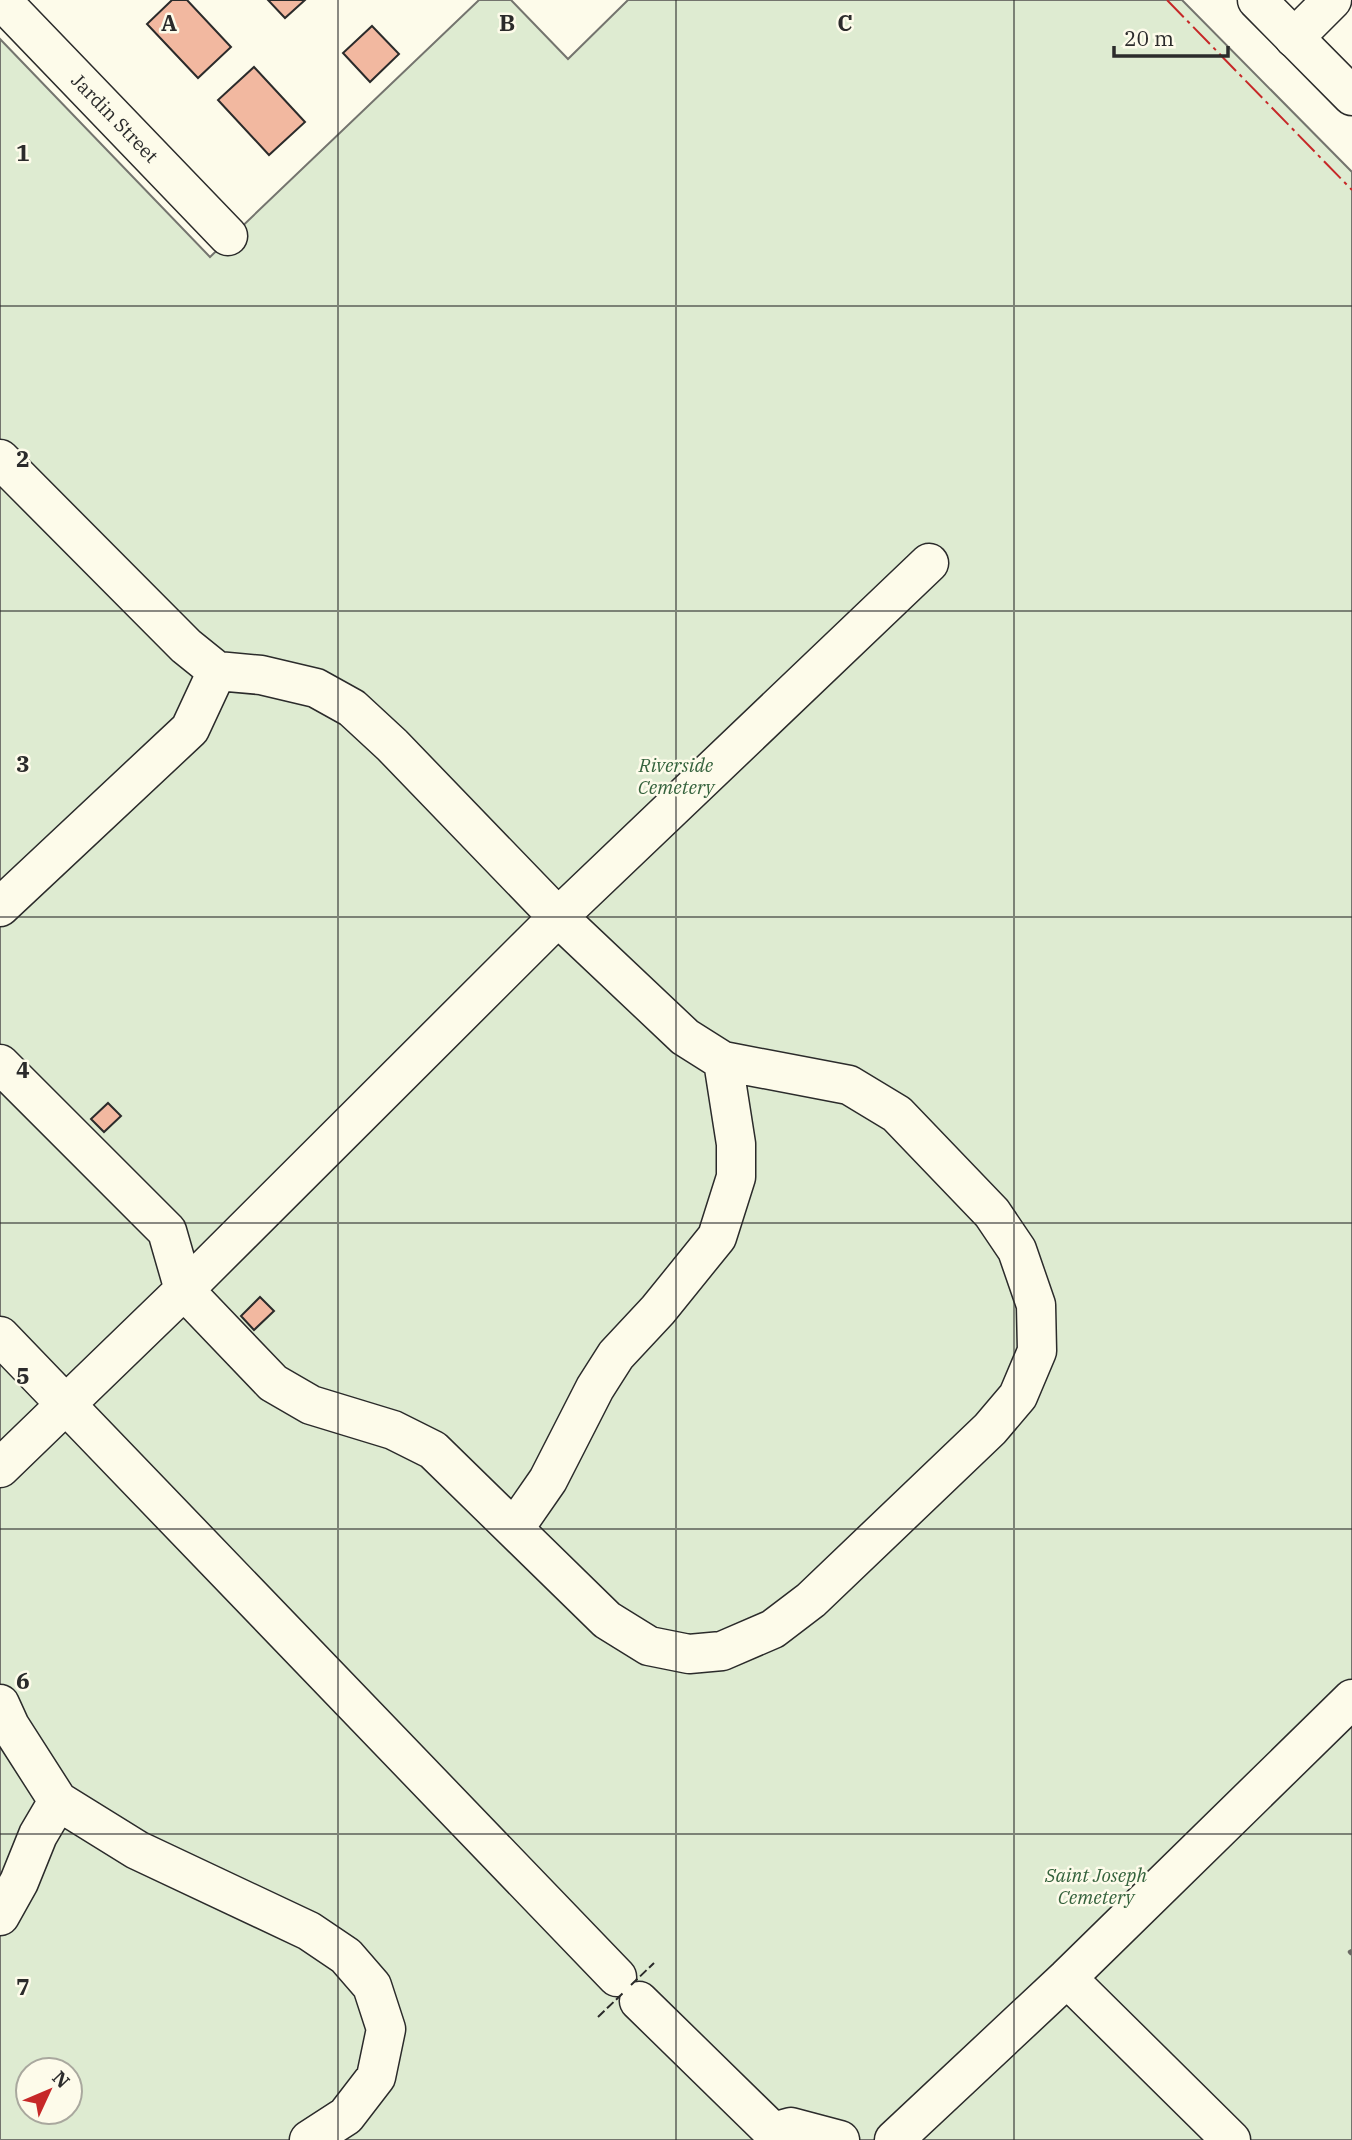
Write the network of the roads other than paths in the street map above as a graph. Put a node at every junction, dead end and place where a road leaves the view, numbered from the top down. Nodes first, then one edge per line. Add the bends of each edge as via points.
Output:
1 (1, 0) edge
2 (1257, 0) edge
3 (1332, 0) edge
4 (1294, 37) junction
5 (1352, 96) edge
6 (228, 236) dead end
7 (0, 459) edge
8 (929, 563) dead end
9 (217, 671) junction
10 (0, 907) edge
11 (558, 917) junction
12 (723, 1061) junction
13 (0, 1064) edge
14 (184, 1290) junction
15 (0, 1336) edge
16 (65, 1405) junction
17 (0, 1468) edge
18 (514, 1529) junction
19 (1352, 1699) edge
20 (0, 1704) edge
21 (58, 1801) junction
22 (0, 1916) edge
23 (1067, 1978) junction
24 (773, 2136) edge
25 (309, 2140) edge
26 (840, 2140) edge
27 (894, 2140) edge
28 (1231, 2140) edge

1 - 6 street, Jardin Street
2 - 4 street
3 - 4 street
4 - 5 street
7 - 9 street via 186,646
8 - 11 street
9 - 10 street via 190,729
9 - 11 street via 261,675 316,688 352,708
11 - 12 street via 685,1037
11 - 14 street
12 - 18 street via 736,1144 736,1177 717,1237 616,1354 548,1480
12 - 18 street via 849,1085 897,1114 992,1213 1017,1250 1036,1305 1037,1351 1018,1396 990,1429 811,1600 773,1629 722,1651 689,1654 649,1646 607,1620
13 - 14 street via 167,1231
14 - 16 street
14 - 18 street via 273,1383 312,1405 393,1430 433,1450
15 - 16 street
16 - 17 street
16 - 24 street
19 - 23 street
20 - 21 street
21 - 22 street
21 - 25 street via 137,1850 309,1931 346,1956 372,1986 386,2029 376,2077 346,2116
23 - 27 street
23 - 28 street
24 - 26 street via 791,2127

